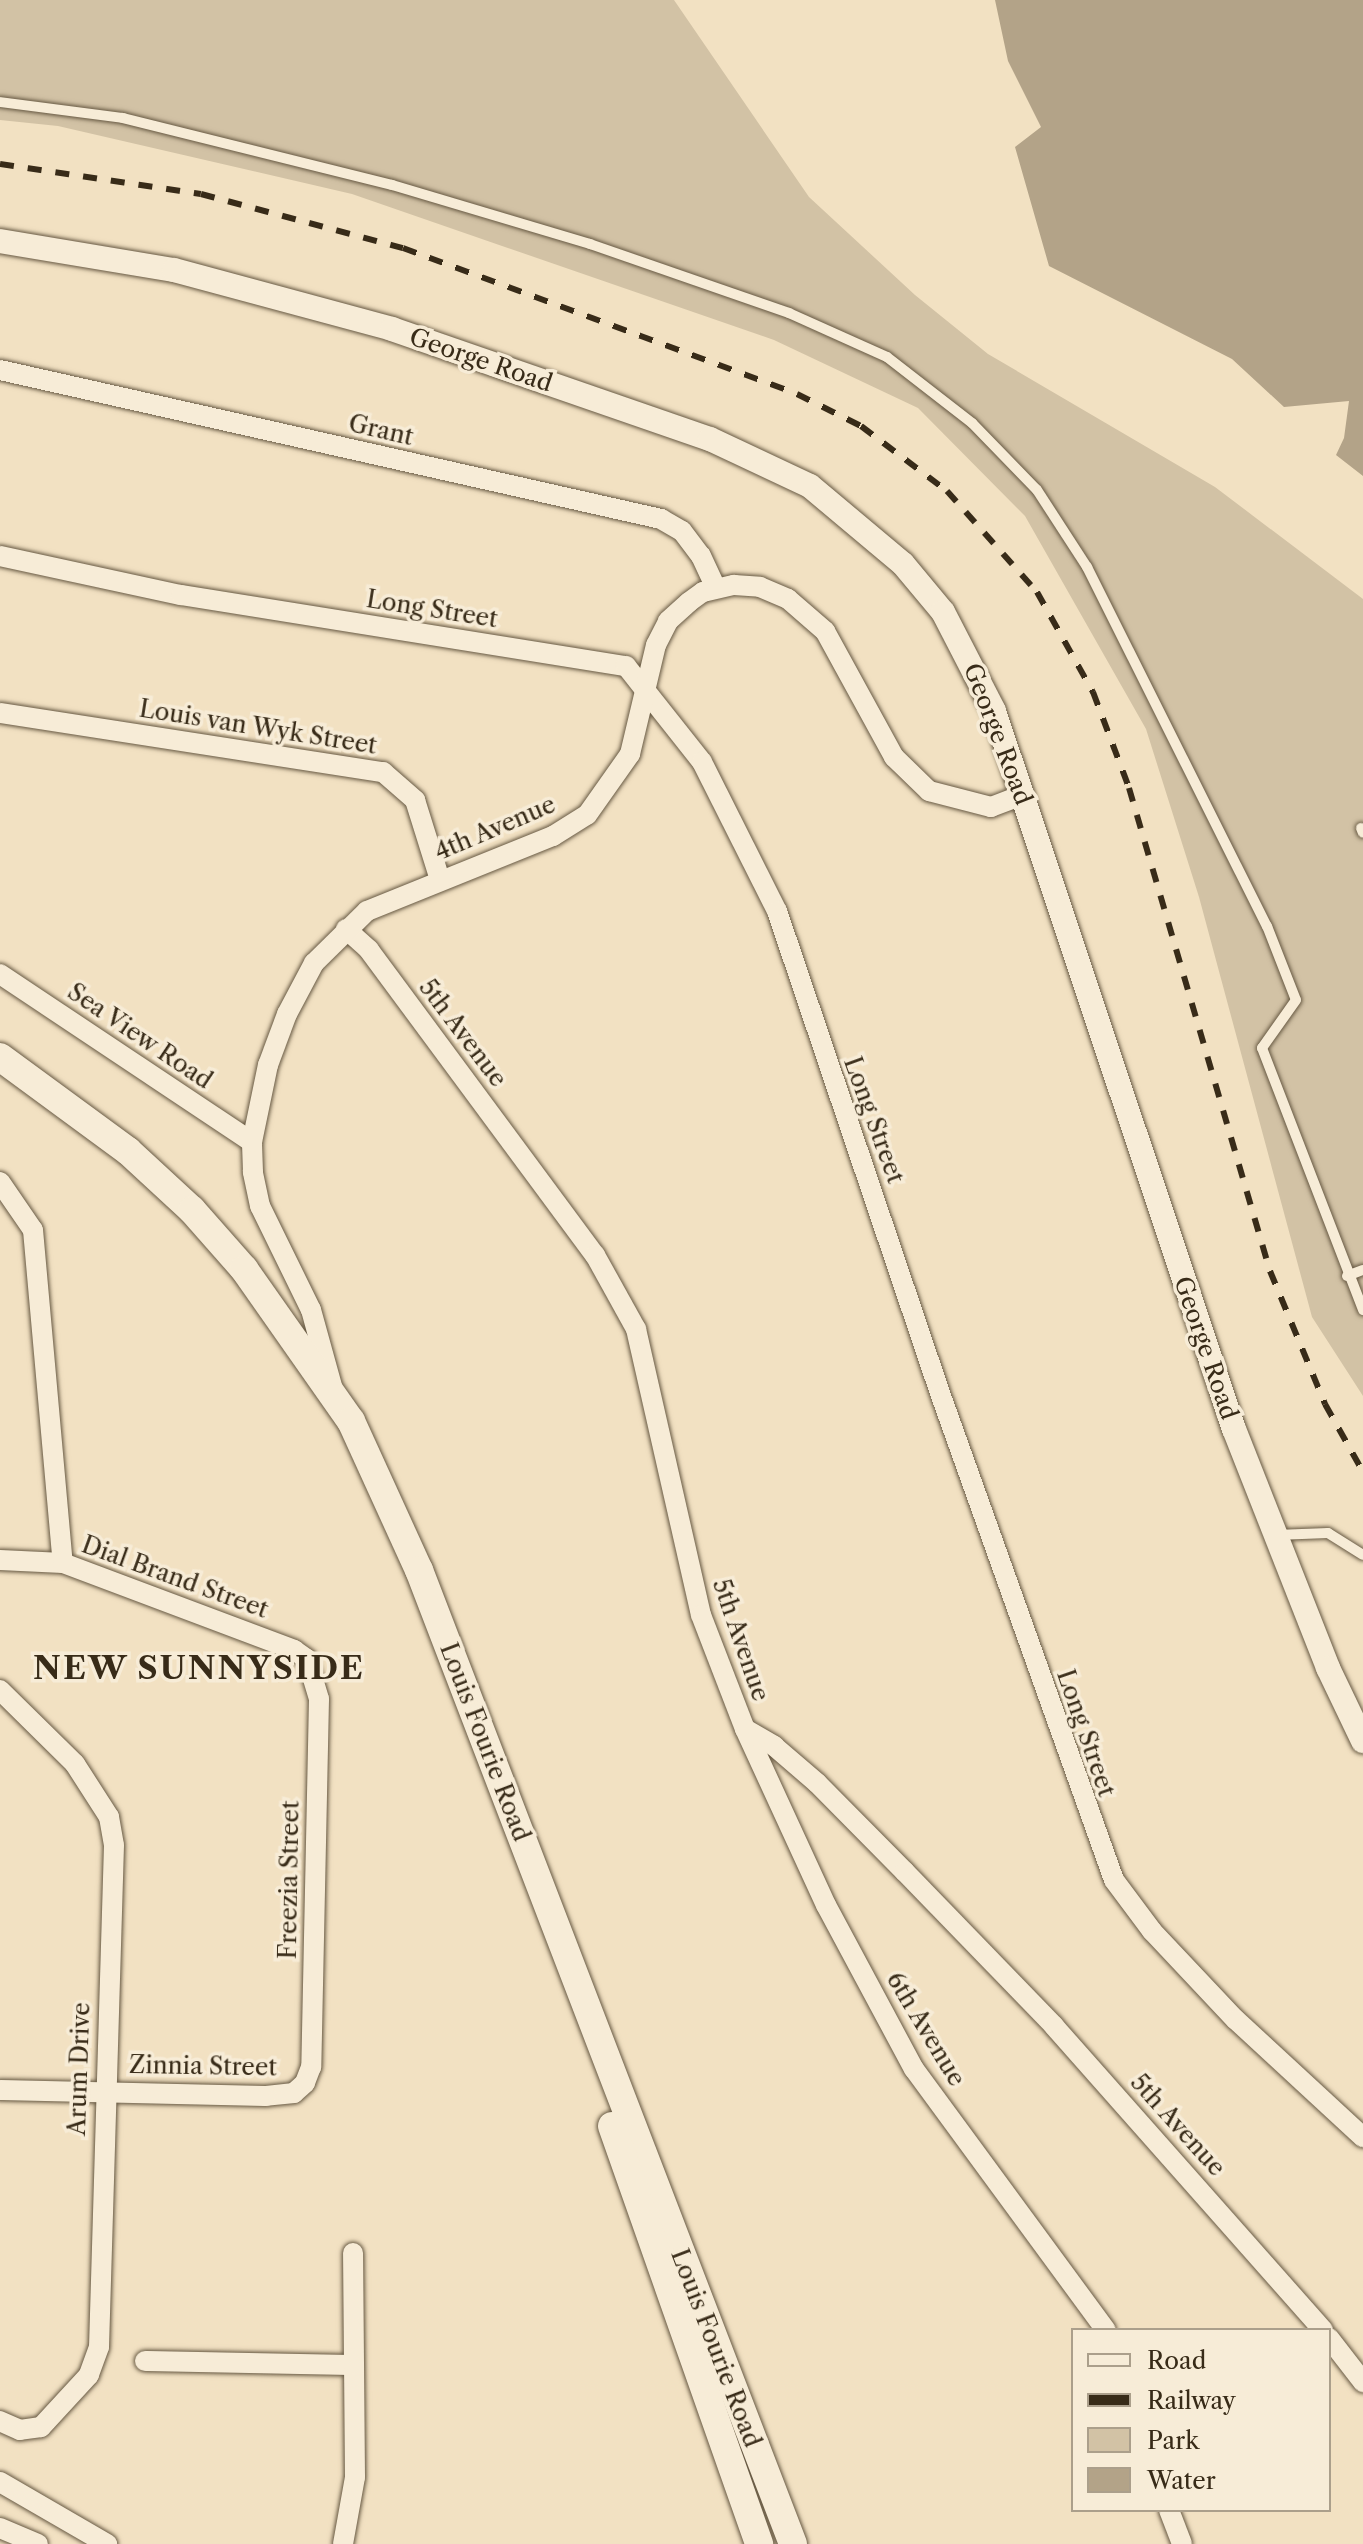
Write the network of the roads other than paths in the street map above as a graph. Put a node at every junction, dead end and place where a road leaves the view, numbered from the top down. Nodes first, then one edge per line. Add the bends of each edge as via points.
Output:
1 (0, 102) edge
2 (0, 241) edge
3 (0, 370) edge
4 (0, 556) edge
5 (716, 588) junction
6 (645, 692) junction
7 (0, 713) edge
8 (1023, 795) junction
9 (440, 880) junction
10 (346, 929) junction
11 (0, 974) edge
12 (0, 1057) edge
13 (252, 1142) junction
14 (0, 1182) edge
15 (1363, 1270) edge
16 (1347, 1276) junction
17 (1363, 1310) edge
18 (334, 1394) junction
19 (1276, 1535) junction
20 (1363, 1555) edge
21 (0, 1560) edge
22 (63, 1563) junction
23 (419, 1570) junction
24 (316, 1677) joint
25 (0, 1690) edge
26 (745, 1729) junction
27 (1363, 1741) edge
28 (305, 2083) joint
29 (0, 2090) edge
30 (104, 2090) junction
31 (1363, 2137) edge
32 (353, 2253) dead end
33 (1105, 2328) edge
34 (1321, 2328) edge
35 (1331, 2341) edge
36 (145, 2361) dead end
37 (353, 2365) junction
38 (1363, 2382) edge
39 (0, 2421) edge
40 (760, 2463) junction
41 (0, 2482) edge
42 (1170, 2512) edge
43 (0, 2528) edge
44 (38, 2544) edge
45 (107, 2544) edge
46 (343, 2544) edge
47 (759, 2544) edge
48 (793, 2544) edge
49 (805, 2544) edge
50 (1182, 2544) edge

1 - 16 lane via 138,121 392,185 590,244 789,313 887,357 972,423 1037,490 1087,567 1267,926 1296,1000 1262,1048
2 - 8 street, George Road via 174,270 392,329 778,467 865,527 943,612 994,711
3 - 5 street, Grant via 661,519 682,531
4 - 6 street, Long Street via 181,595 626,666
5 - 6 street, 4th Avenue via 703,592 668,621 656,645
5 - 8 street via 760,587 806,611 842,655 894,757 929,791 991,807
6 - 9 street, 4th Avenue via 630,754 587,815 553,836
6 - 31 street, Long Street via 702,762 777,911 975,1493 1114,1880 1152,1931 1236,2020
7 - 9 street, Louis van Wyk Street via 383,772 415,800
8 - 19 street, George Road via 1150,1188
9 - 10 street, 4th Avenue via 381,903
10 - 13 street, 4th Avenue via 314,963 287,1014 268,1065
10 - 26 street, 5th Avenue via 369,950 595,1255 636,1329 701,1615
11 - 13 street, Sea View Road
12 - 18 main road, Louis Fourie Road via 128,1151 192,1210 244,1269
13 - 18 street, 4th Avenue via 260,1206 311,1310
14 - 22 street via 33,1230
15 - 16 lane
16 - 17 lane
18 - 23 main road, Louis Fourie Road
19 - 20 lane via 1328,1533
19 - 27 street, George Road
21 - 22 street, Dial Brand Street
22 - 24 street, Dial Brand Street via 294,1650 307,1659
23 - 40 main road, Louis Fourie Road
23 - 47 main road
24 - 28 street, Freezia Street via 311,2067
25 - 30 street, Arum Drive via 75,1764 113,1831
26 - 33 street, 6th Avenue via 826,1905 914,2069
26 - 34 street, 5th Avenue via 817,1783 1054,2026
28 - 30 street, Zinnia Street via 294,2093 266,2096
29 - 30 street, Zinnia Street
30 - 39 street, Arum Drive via 99,2347 89,2375 41,2427 20,2430
32 - 37 street
35 - 38 street
36 - 37 street
37 - 46 street via 355,2477
40 - 48 main road, Louis Fourie Road
40 - 49 main road
41 - 45 street
42 - 50 street
43 - 44 street

